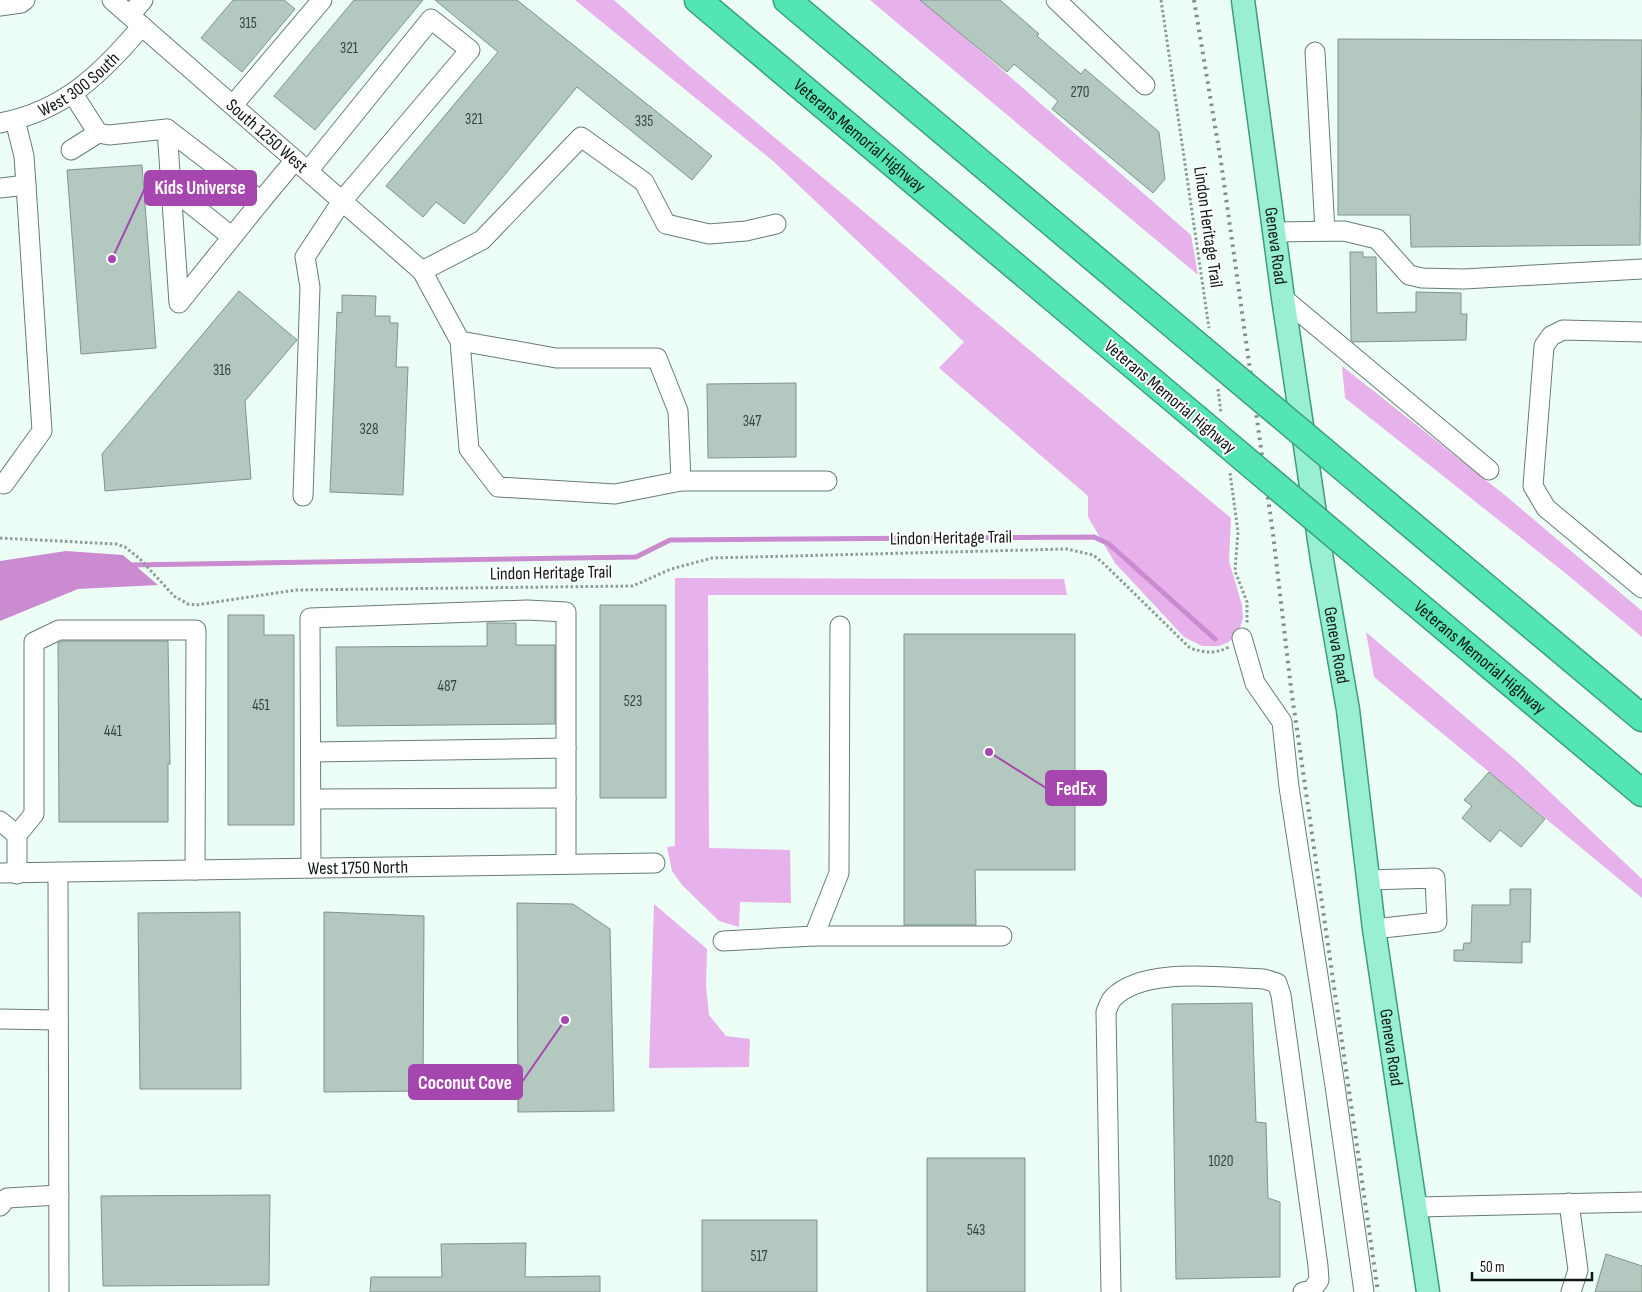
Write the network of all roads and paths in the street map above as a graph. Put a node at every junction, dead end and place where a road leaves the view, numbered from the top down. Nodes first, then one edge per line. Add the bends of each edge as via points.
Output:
1 (25, 0) edge
2 (112, 0) edge
3 (143, 0) edge
4 (322, 0) edge
5 (698, 0) edge
6 (787, 0) edge
7 (1056, 0) edge
8 (1161, 0) edge
9 (1243, 0) edge
10 (0, 6) edge
11 (136, 20) junction
12 (1315, 52) dead end
13 (1145, 85) dead end
14 (73, 94) junction
15 (233, 105) junction
16 (8, 121) edge
17 (166, 128) junction
18 (98, 133) junction
19 (71, 150) dead end
20 (302, 166) junction
21 (26, 185) junction
22 (0, 188) edge
23 (171, 188) junction
24 (261, 201) junction
25 (342, 201) junction
26 (776, 224) dead end
27 (1325, 231) junction
28 (1274, 232) junction
29 (232, 237) junction
30 (1642, 270) edge
31 (422, 272) junction
32 (1283, 298) junction
33 (1642, 332) edge
34 (1210, 335) dead end
35 (460, 341) junction
36 (1217, 384) dead end
37 (1221, 414) dead end
38 (1228, 463) dead end
39 (1489, 470) dead end
40 (681, 481) junction
41 (827, 481) dead end
42 (4, 484) dead end
43 (303, 496) dead end
44 (0, 538) edge
45 (1642, 588) edge
46 (840, 626) dead end
47 (1242, 638) junction
48 (1642, 718) edge
49 (566, 748) junction
50 (311, 752) junction
51 (1633, 786) edge
52 (566, 798) junction
53 (311, 799) junction
54 (1642, 804) edge
55 (0, 820) edge
56 (17, 835) junction
57 (655, 863) dead end
58 (566, 864) junction
59 (311, 868) junction
60 (195, 870) junction
61 (58, 872) junction
62 (8, 873) edge
63 (1368, 880) junction
64 (1374, 929) junction
65 (814, 936) junction
66 (1002, 936) dead end
67 (723, 941) dead end
68 (0, 1019) edge
69 (57, 1020) junction
70 (58, 1195) junction
71 (1642, 1202) edge
72 (1569, 1203) junction
73 (0, 1206) edge
74 (1416, 1207) junction
75 (59, 1292) edge
76 (1111, 1292) edge
77 (1303, 1292) edge
78 (1364, 1292) edge
79 (1428, 1292) edge
80 (1571, 1292) edge

1 - 10 street
2 - 11 street, South 1250 West
3 - 11 street, West 300 South
4 - 15 street
5 - 51 highway, Veterans Memorial Highway, bridge
6 - 48 highway, bridge
7 - 13 street
8 - 34 path, Lindon Heritage Trail
9 - 28 main road, Geneva Road
11 - 14 street, West 300 South via 112,62
11 - 15 street, South 1250 West
12 - 27 street
14 - 16 street, West 300 South via 39,112
14 - 18 street
15 - 20 street, South 1250 West
16 - 21 street via 24,156
17 - 18 street via 110,135
17 - 23 street
17 - 24 street
18 - 19 street
20 - 24 street
20 - 25 street, South 1250 West
20 - 25 street via 431,19 470,50
21 - 22 street
21 - 42 street via 42,431
23 - 29 street
23 - 29 street via 178,303
24 - 29 street
25 - 31 street, South 1250 West
25 - 43 street via 305,257 310,287
26 - 31 street via 709,234 666,224 644,182 581,137 482,240
27 - 28 street
27 - 30 street via 1344,231 1377,239 1409,275 1422,278 1464,280
28 - 32 main road, Geneva Road
31 - 35 street, South 1250 West
32 - 39 street
32 - 63 main road, Geneva Road via 1348,710
33 - 45 street via 1563,330 1551,336 1544,346 1533,486 1546,508
35 - 40 street via 556,358 657,358 678,411
35 - 40 street via 469,449 498,487 615,494
36 - 37 path
38 - 47 path via 1238,532 1235,571 1247,602 1247,630
40 - 41 street
44 - 47 path, Lindon Heritage Trail via 116,544 140,558 174,596 188,604 204,606 296,590 634,586 672,569 712,558 1067,549 1093,555 1102,562 1190,648 1217,653
46 - 65 street via 839,873
47 - 78 street via 1255,683 1282,722
49 - 50 street
49 - 50 street via 566,612 527,610 310,618
49 - 52 street
50 - 53 street
51 - 54 highway, Veterans Memorial Highway
52 - 53 street
52 - 58 street
53 - 59 street
55 - 56 street
56 - 60 street via 34,814 34,642 59,630 196,630
56 - 62 street
57 - 58 street, West 1750 North
58 - 59 street, West 1750 North
59 - 60 street, West 1750 North
60 - 61 street, West 1750 North
61 - 62 street, West 1750 North
61 - 69 street
63 - 64 main road, Geneva Road
63 - 64 street via 1435,878 1437,922
64 - 74 main road, Geneva Road
65 - 66 street
65 - 67 street
68 - 69 street
69 - 70 street
70 - 73 street via 7,1198
70 - 75 street
71 - 72 street
72 - 74 street
72 - 80 street via 1578,1270
74 - 79 main road, Geneva Road
76 - 77 street via 1106,1012 1113,998 1149,979 1182,977 1264,979 1277,984 1318,1266 1319,1280 1312,1290

